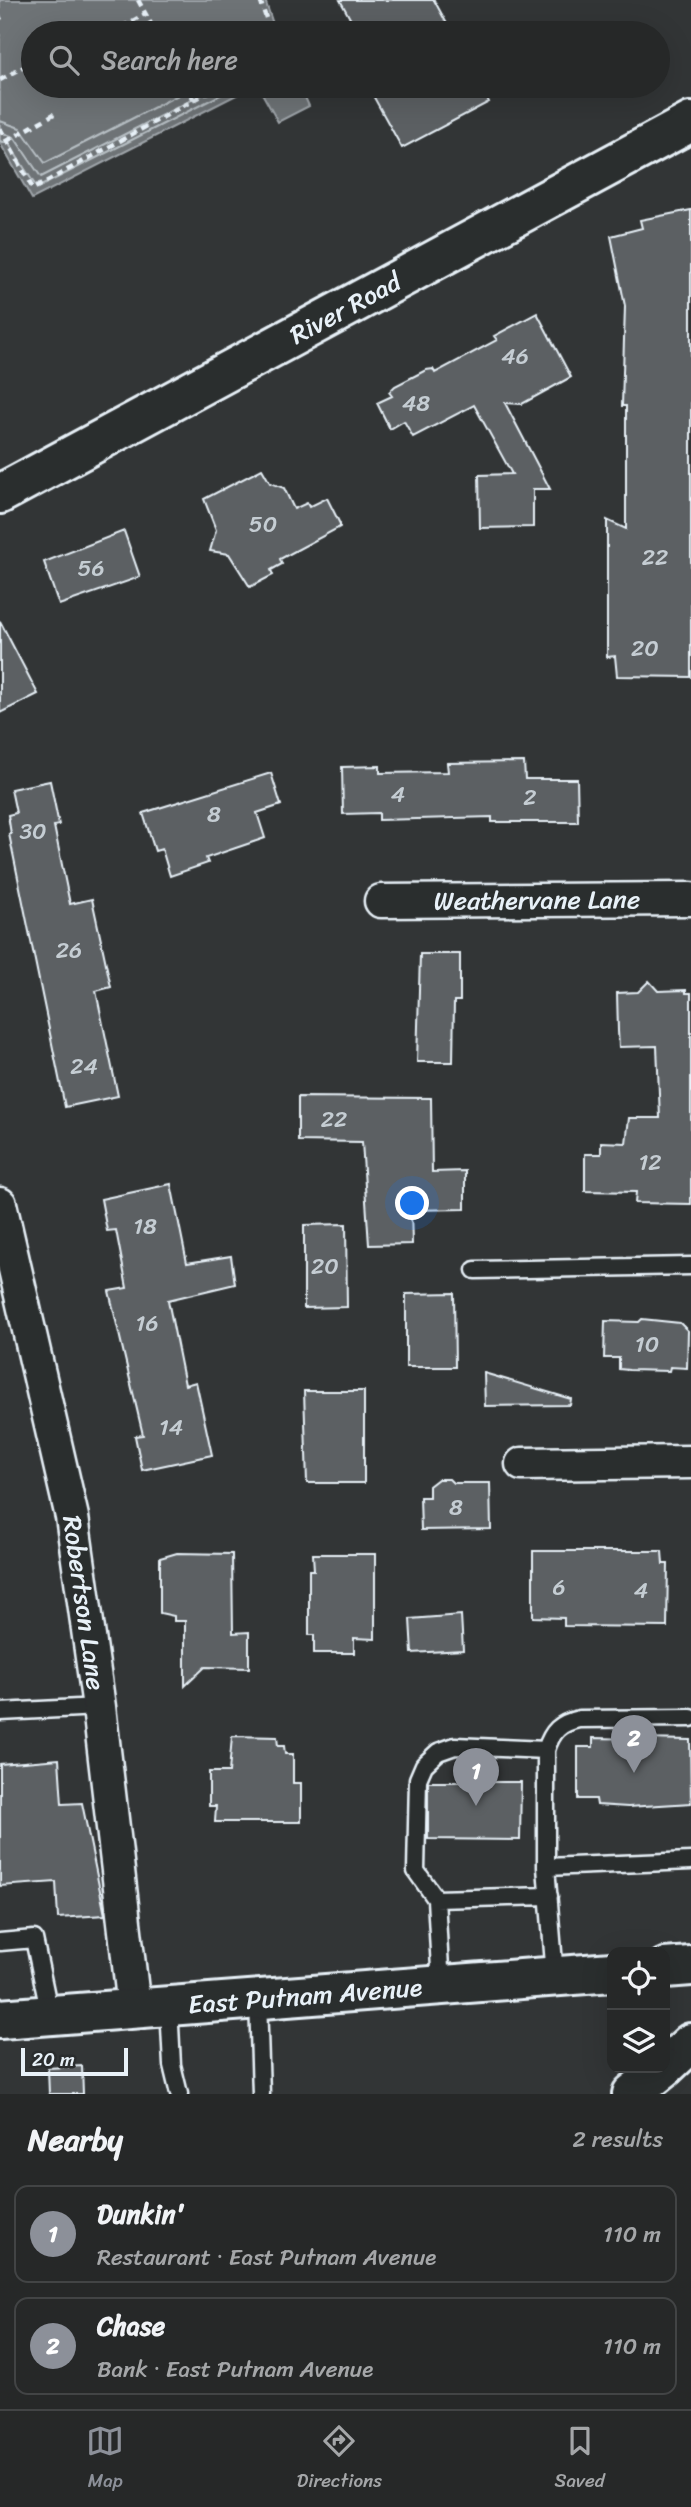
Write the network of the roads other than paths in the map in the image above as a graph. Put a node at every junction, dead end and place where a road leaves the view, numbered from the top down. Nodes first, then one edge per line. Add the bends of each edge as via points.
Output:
1 (691, 122) edge
2 (0, 494) edge
3 (691, 898) edge
4 (381, 901) dead end
5 (0, 1204) edge
6 (691, 1266) edge
7 (475, 1270) dead end
8 (691, 1462) edge
9 (522, 1464) dead end
10 (99, 1707) junction
11 (0, 1712) edge
12 (691, 1718) edge
13 (546, 1750) junction
14 (691, 1861) edge
15 (546, 1867) junction
16 (549, 1896) junction
17 (436, 1899) junction
18 (0, 1941) edge
19 (691, 1966) edge
20 (670, 1968) edge
21 (607, 1972) edge
22 (555, 1976) junction
23 (441, 1986) junction
24 (258, 1999) junction
25 (151, 2007) junction
26 (50, 2015) junction
27 (0, 2019) edge
28 (691, 2043) edge
29 (670, 2062) edge
30 (657, 2073) edge
31 (179, 2094) edge
32 (261, 2094) edge
33 (632, 2094) edge

1 - 2 main road, River Road
3 - 4 street, Weathervane Lane
5 - 10 street, Robertson Lane via 72,1517
6 - 7 lane
8 - 9 street
10 - 11 lane
10 - 25 street, Robertson Lane
12 - 13 lane via 579,1718 562,1723 550,1736
13 - 15 lane
13 - 17 lane via 455,1746 438,1752 424,1765 418,1779 416,1871
14 - 15 lane
15 - 16 lane
16 - 17 lane
16 - 22 lane
17 - 23 lane
18 - 26 lane via 34,1939
19 - 20 main road
21 - 22 main road, East Putnam Avenue
22 - 23 main road, East Putnam Avenue
23 - 24 main road, East Putnam Avenue
24 - 25 main road, East Putnam Avenue
24 - 32 lane
25 - 26 main road, East Putnam Avenue
25 - 31 lane
26 - 27 main road, East Putnam Avenue
28 - 29 main road
30 - 33 main road

